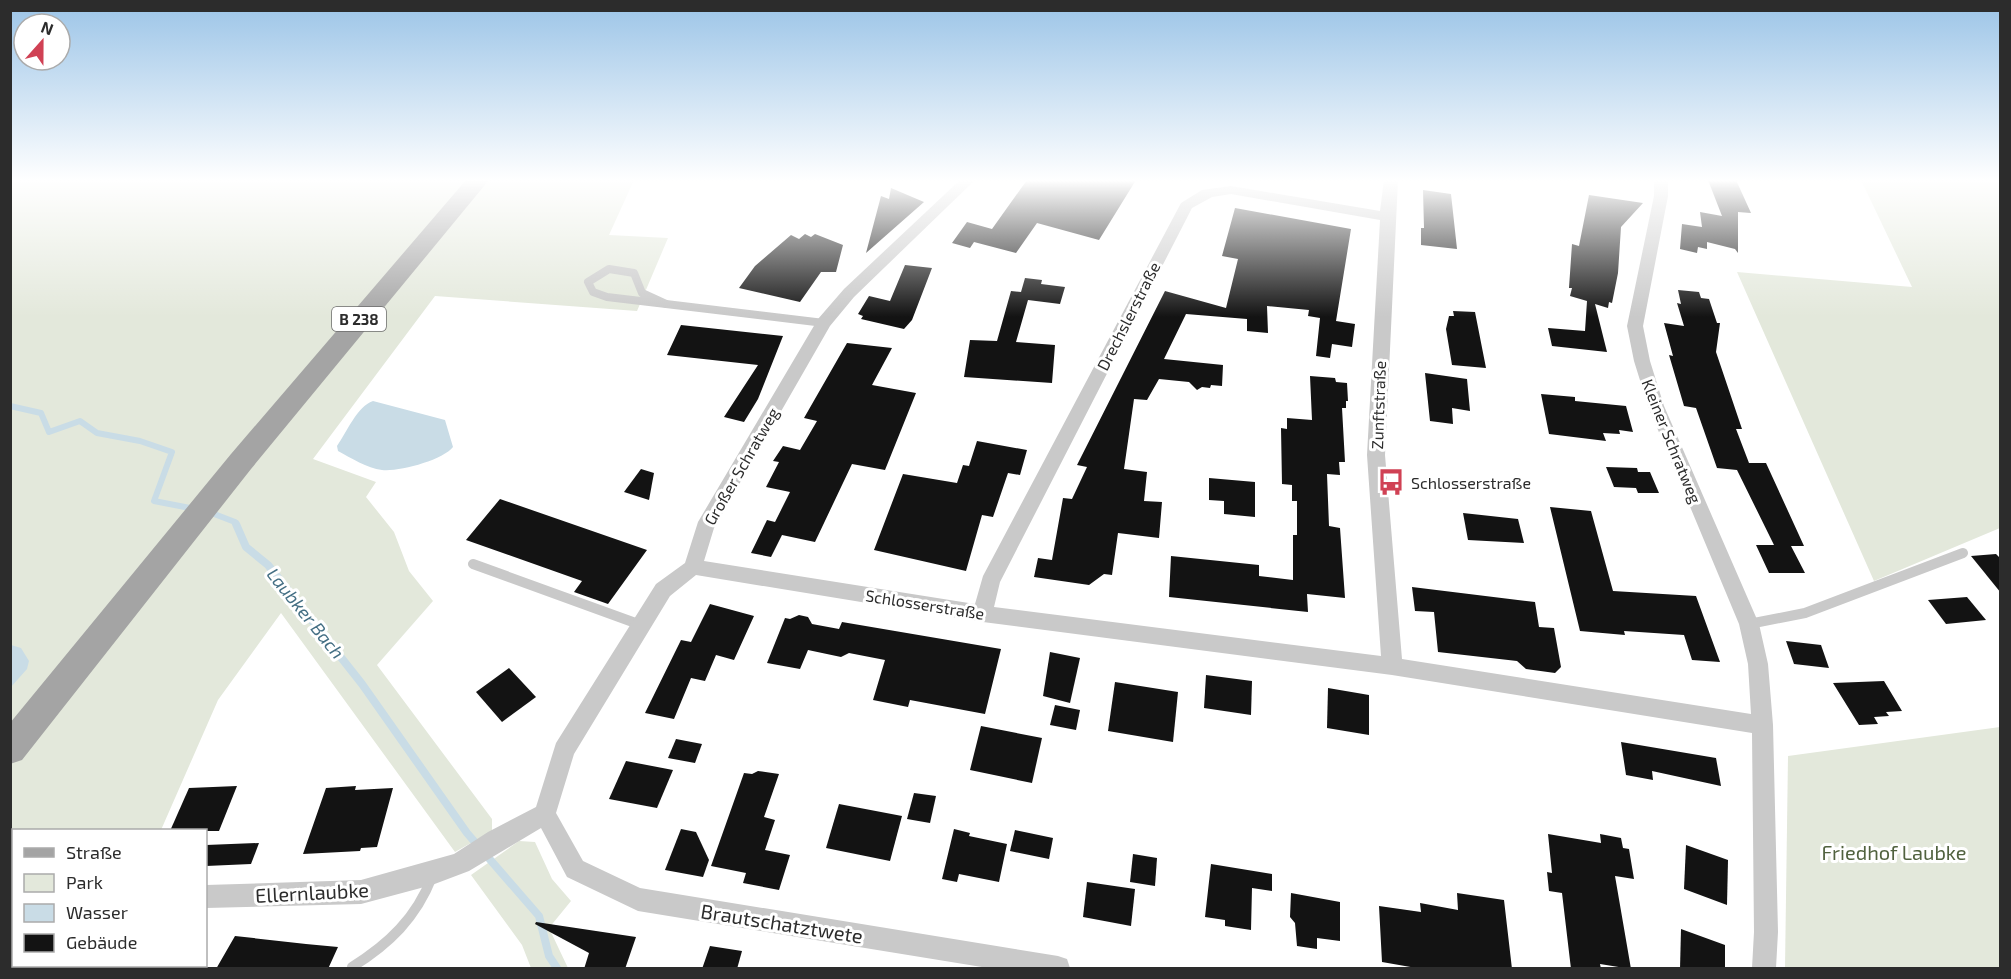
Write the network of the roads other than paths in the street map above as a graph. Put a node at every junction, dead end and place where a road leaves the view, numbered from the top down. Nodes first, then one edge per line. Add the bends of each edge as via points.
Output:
1 (440, 226) edge
2 (920, 226) edge
3 (1176, 226) edge
4 (1387, 226) edge
5 (1655, 226) edge
6 (666, 304) junction
7 (824, 323) junction
8 (1963, 553) dead end
9 (473, 564) dead end
10 (693, 567) junction
11 (983, 614) junction
12 (1749, 624) junction
13 (641, 625) junction
14 (1392, 666) junction
15 (1762, 725) junction
16 (10, 749) edge
17 (545, 814) junction
18 (432, 874) junction
19 (207, 897) edge
20 (352, 967) dead end
21 (1058, 969) edge
22 (1764, 969) edge

1 - 16 main road, B 238 via 198,514
2 - 7 street, Großer Schratweg
3 - 11 street, Drechslerstraße via 990,582
4 - 14 street, Zunftstraße via 1376,455
5 - 12 street, Kleiner Schratweg via 1635,326 1642,361 1675,455
6 - 6 lane via 607,297 593,292 588,282 599,271 620,268 634,273 642,293
6 - 7 lane
7 - 10 street, Großer Schratweg via 705,527
8 - 12 lane via 1805,614
9 - 13 lane
10 - 11 street, Schlosserstraße
10 - 13 street via 663,590
11 - 14 street, Schlosserstraße
12 - 15 street, Kleiner Schratweg via 1758,664
13 - 17 street via 564,750
14 - 15 street, Schlosserstraße
15 - 22 street, Kleiner Schratweg
17 - 18 street, Ellernlaubke via 461,863
17 - 21 street, Brautschatztwete via 575,869 638,899
18 - 19 street, Ellernlaubke via 361,892
18 - 20 lane via 421,902 402,929 380,951

